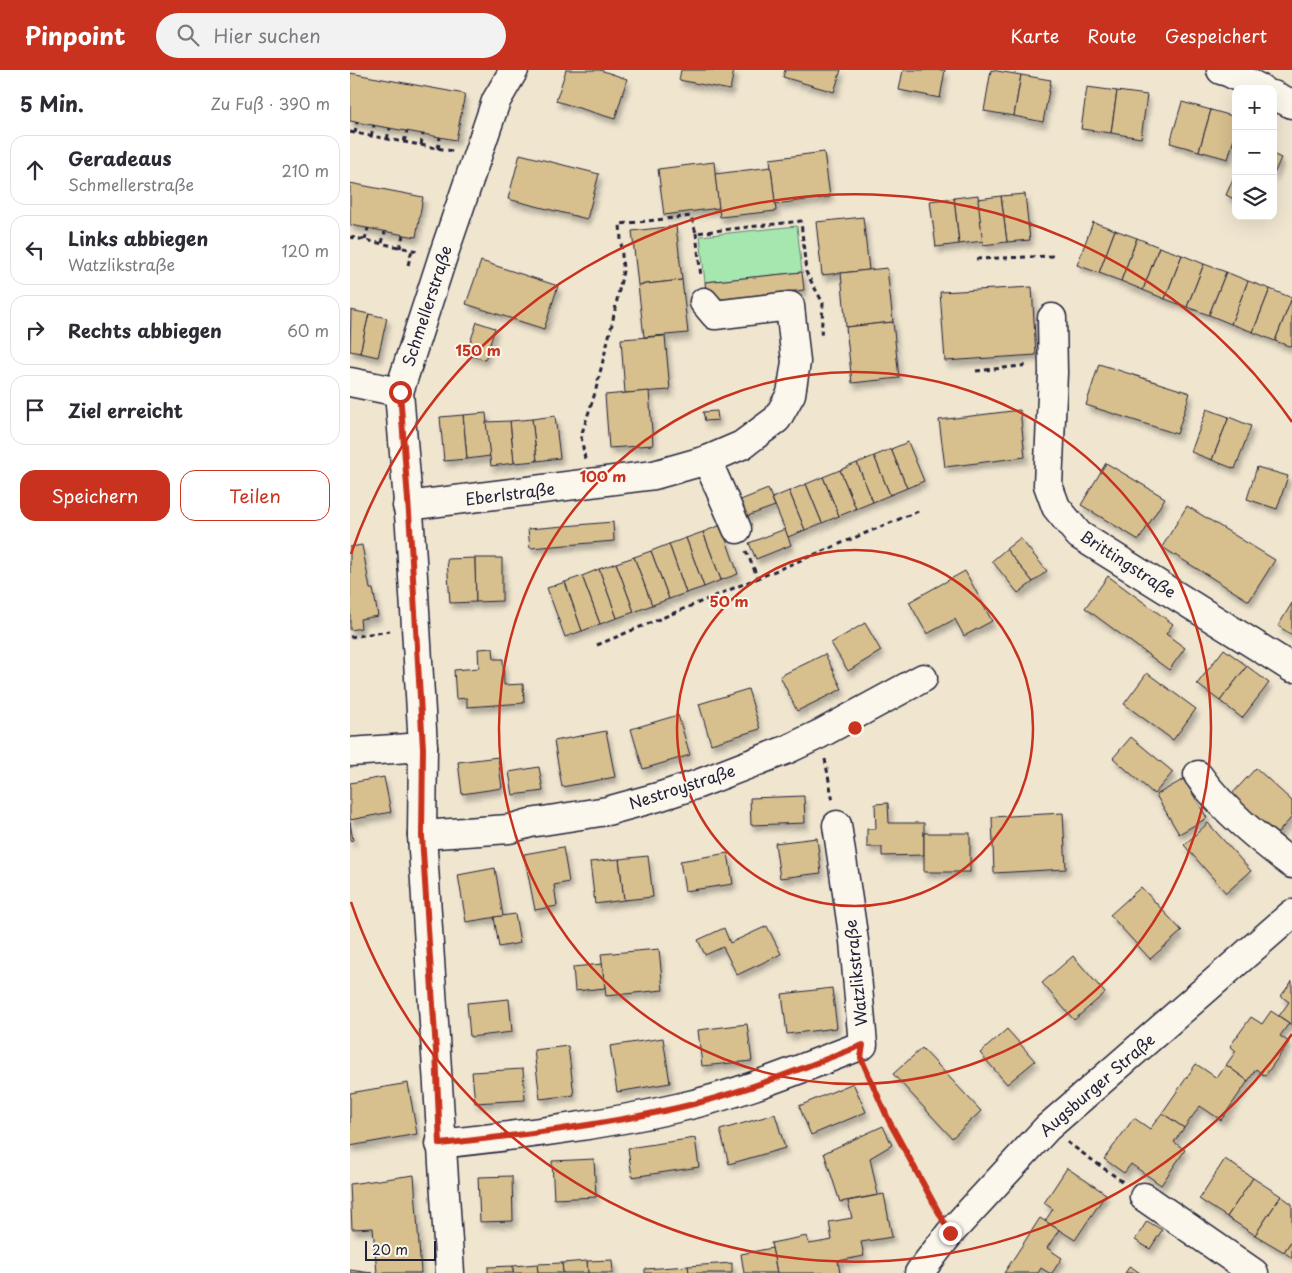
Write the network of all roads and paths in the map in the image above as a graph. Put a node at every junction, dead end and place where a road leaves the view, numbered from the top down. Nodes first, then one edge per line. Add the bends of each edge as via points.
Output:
1 (514, 70) edge
2 (1221, 70) edge
3 (1253, 85) edge
4 (1277, 97) edge
5 (1292, 104) edge
6 (357, 122) dead end
7 (374, 125) dead end
8 (390, 128) dead end
9 (407, 131) dead end
10 (350, 132) edge
11 (355, 133) junction
12 (423, 134) dead end
13 (371, 136) junction
14 (440, 137) dead end
15 (387, 139) junction
16 (404, 142) junction
17 (421, 145) junction
18 (438, 148) junction
19 (478, 156) junction
20 (368, 228) dead end
21 (386, 232) dead end
22 (696, 233) dead end
23 (403, 235) dead end
24 (350, 237) edge
25 (365, 240) junction
26 (382, 244) junction
27 (400, 248) junction
28 (412, 250) junction
29 (443, 256) junction
30 (1053, 256) dead end
31 (976, 259) dead end
32 (408, 266) dead end
33 (704, 302) joint
34 (1052, 318) dead end
35 (1030, 365) dead end
36 (976, 371) dead end
37 (350, 382) edge
38 (400, 392) junction
39 (707, 460) junction
40 (407, 506) junction
41 (921, 510) dead end
42 (737, 529) joint
43 (758, 578) junction
44 (394, 630) dead end
45 (350, 637) edge
46 (597, 645) dead end
47 (1292, 668) edge
48 (923, 678) dead end
49 (820, 734) junction
50 (423, 748) junction
51 (350, 752) edge
52 (1198, 775) dead end
53 (837, 825) joint
54 (422, 836) junction
55 (1292, 864) edge
56 (1292, 914) edge
57 (863, 1045) junction
58 (1047, 1128) junction
59 (440, 1144) junction
60 (1144, 1197) joint
61 (950, 1233) junction
62 (450, 1273) edge
63 (919, 1273) edge
64 (1254, 1273) edge

1 - 19 street, Schmellerstraße via 496,101
2 - 3 street
4 - 5 street
6 - 11 path
7 - 13 path
8 - 15 path
9 - 16 path
10 - 11 path
11 - 13 path
12 - 17 path
13 - 15 path
14 - 18 path
15 - 16 path
16 - 17 path
17 - 18 path
18 - 19 path
19 - 29 street, Schmellerstraße
20 - 25 path
21 - 26 path
22 - 33 path
23 - 27 path
24 - 25 path
25 - 26 path
26 - 27 path
27 - 28 path
28 - 29 path
28 - 32 path
29 - 38 street, Schmellerstraße
30 - 31 path
33 - 39 street, Eberlstraße via 715,315 790,306 796,362 791,394 777,419 742,445
34 - 47 street, Brittingstraße via 1054,373 1048,485 1056,507 1079,535
35 - 36 path
37 - 38 street
38 - 40 street, Schmellerstraße
39 - 40 street, Eberlstraße via 654,475
39 - 42 street
40 - 50 street, Schmellerstraße
41 - 43 path
42 - 43 path
43 - 46 path
44 - 45 path
48 - 49 street, Nestroystraße
49 - 53 path
49 - 54 street, Nestroystraße via 698,784 607,810 510,828
50 - 51 street
50 - 54 street, Schmellerstraße
52 - 55 street via 1209,791 1261,841
53 - 57 street, Watzlikstraße via 854,941
54 - 59 street, Schmellerstraße
56 - 58 street, Augsburger Straße
57 - 59 street, Watzlikstraße via 731,1093 677,1108 597,1123
57 - 61 path via 861,1058 889,1121
58 - 60 path
58 - 61 street, Augsburger Straße
59 - 62 street, Schmellerstraße
60 - 64 street
61 - 63 street, Augsburger Straße

